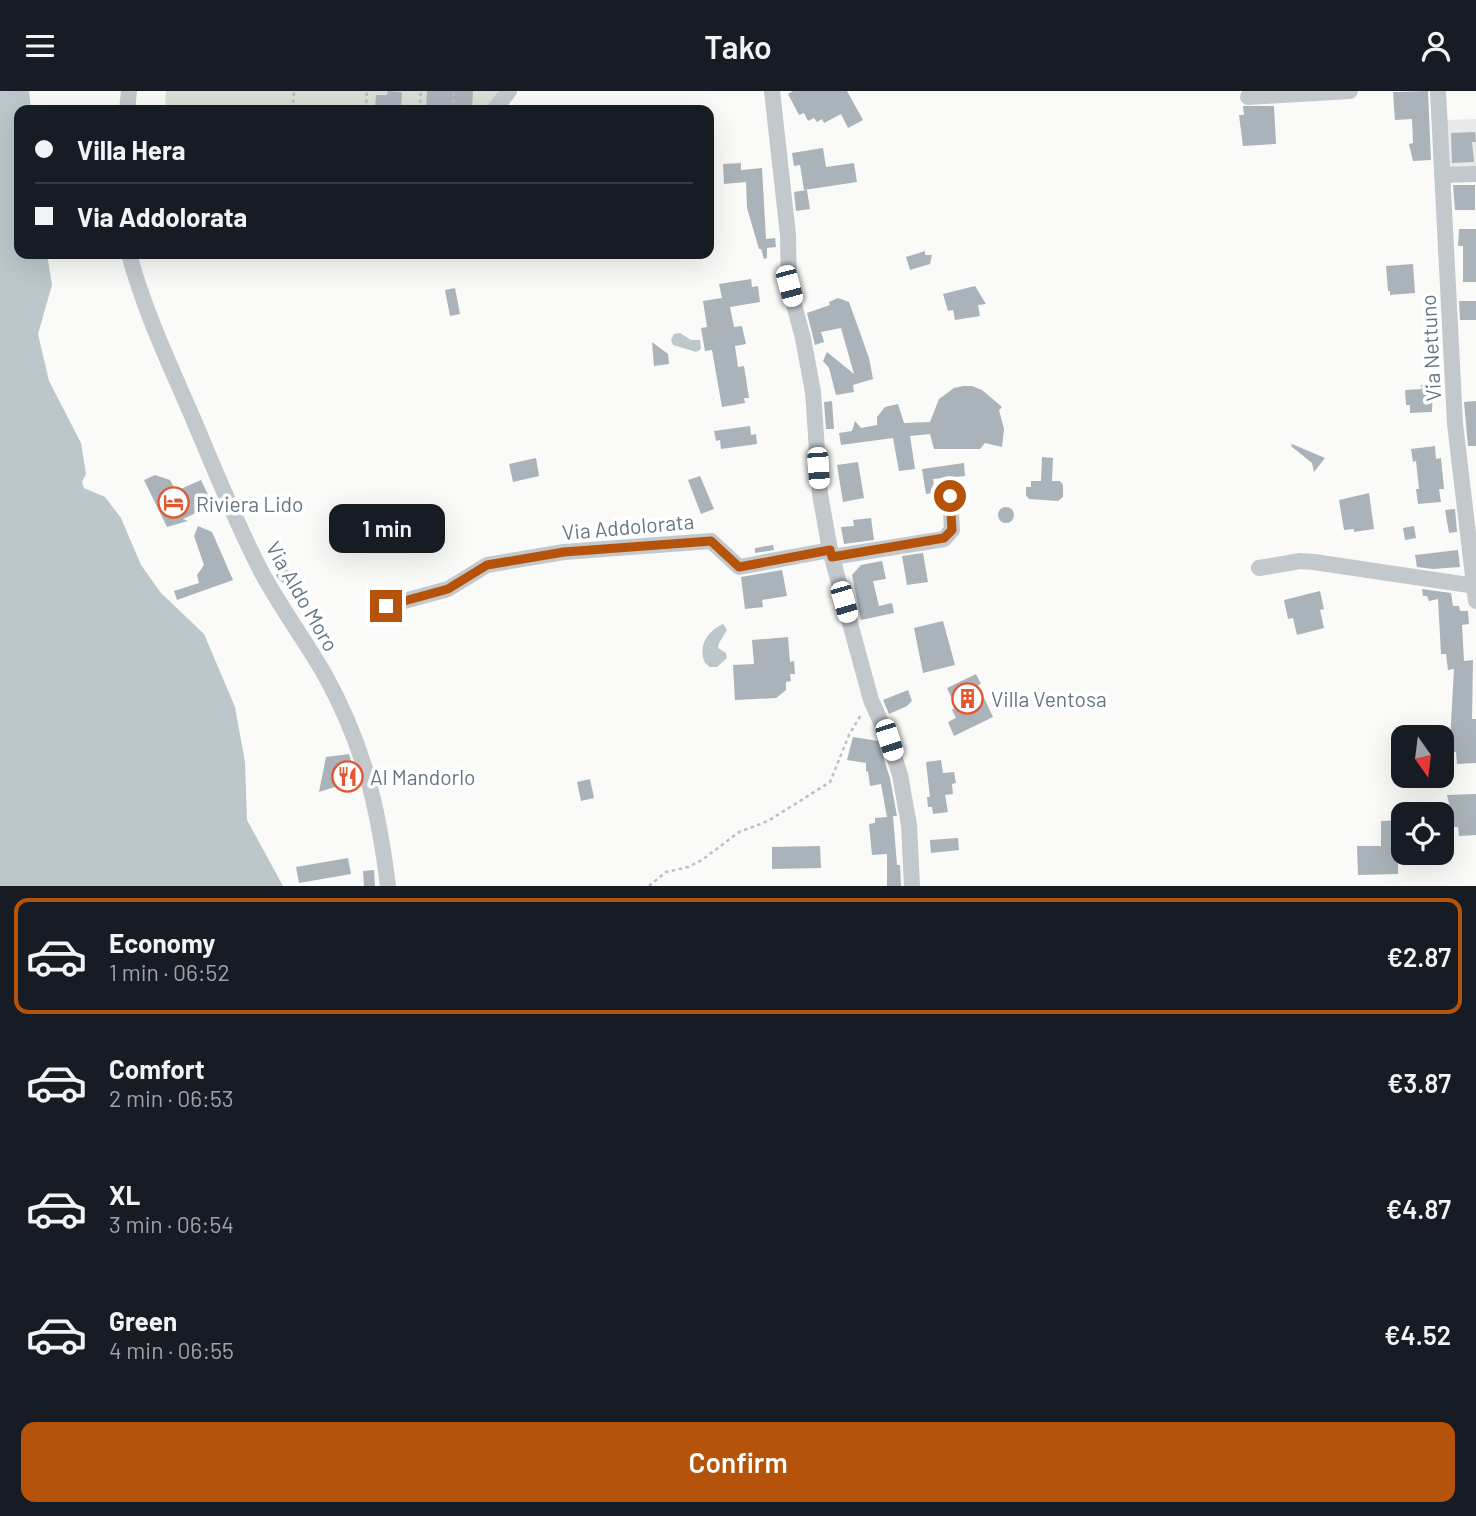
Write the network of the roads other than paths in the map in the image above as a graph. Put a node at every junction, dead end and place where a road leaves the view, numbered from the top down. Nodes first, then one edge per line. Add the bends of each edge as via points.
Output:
1 (509, 91) edge
2 (772, 91) edge
3 (1350, 91) edge
4 (1438, 91) edge
5 (1248, 97) dead end
6 (498, 105) edge
7 (1442, 174) junction
8 (1476, 174) edge
9 (130, 259) edge
10 (950, 496) dead end
11 (831, 554) junction
12 (1259, 568) dead end
13 (1475, 591) edge
14 (386, 606) dead end
15 (388, 886) edge
16 (912, 886) edge

1 - 6 street
2 - 11 street via 789,286 813,392 820,494
3 - 5 street
4 - 7 street, Via Nettuno
7 - 8 street
7 - 13 street, Via Nettuno via 1455,425
9 - 15 street, Via Aldo Moro via 152,323 234,515 261,572 346,716 363,758 381,829
10 - 11 street, Via Addolorata via 952,530 944,538
11 - 14 street, Via Addolorata via 739,567 711,541 564,552 487,565 448,589
11 - 16 street via 871,700 900,775 909,825
12 - 13 street via 1314,562 1452,580

